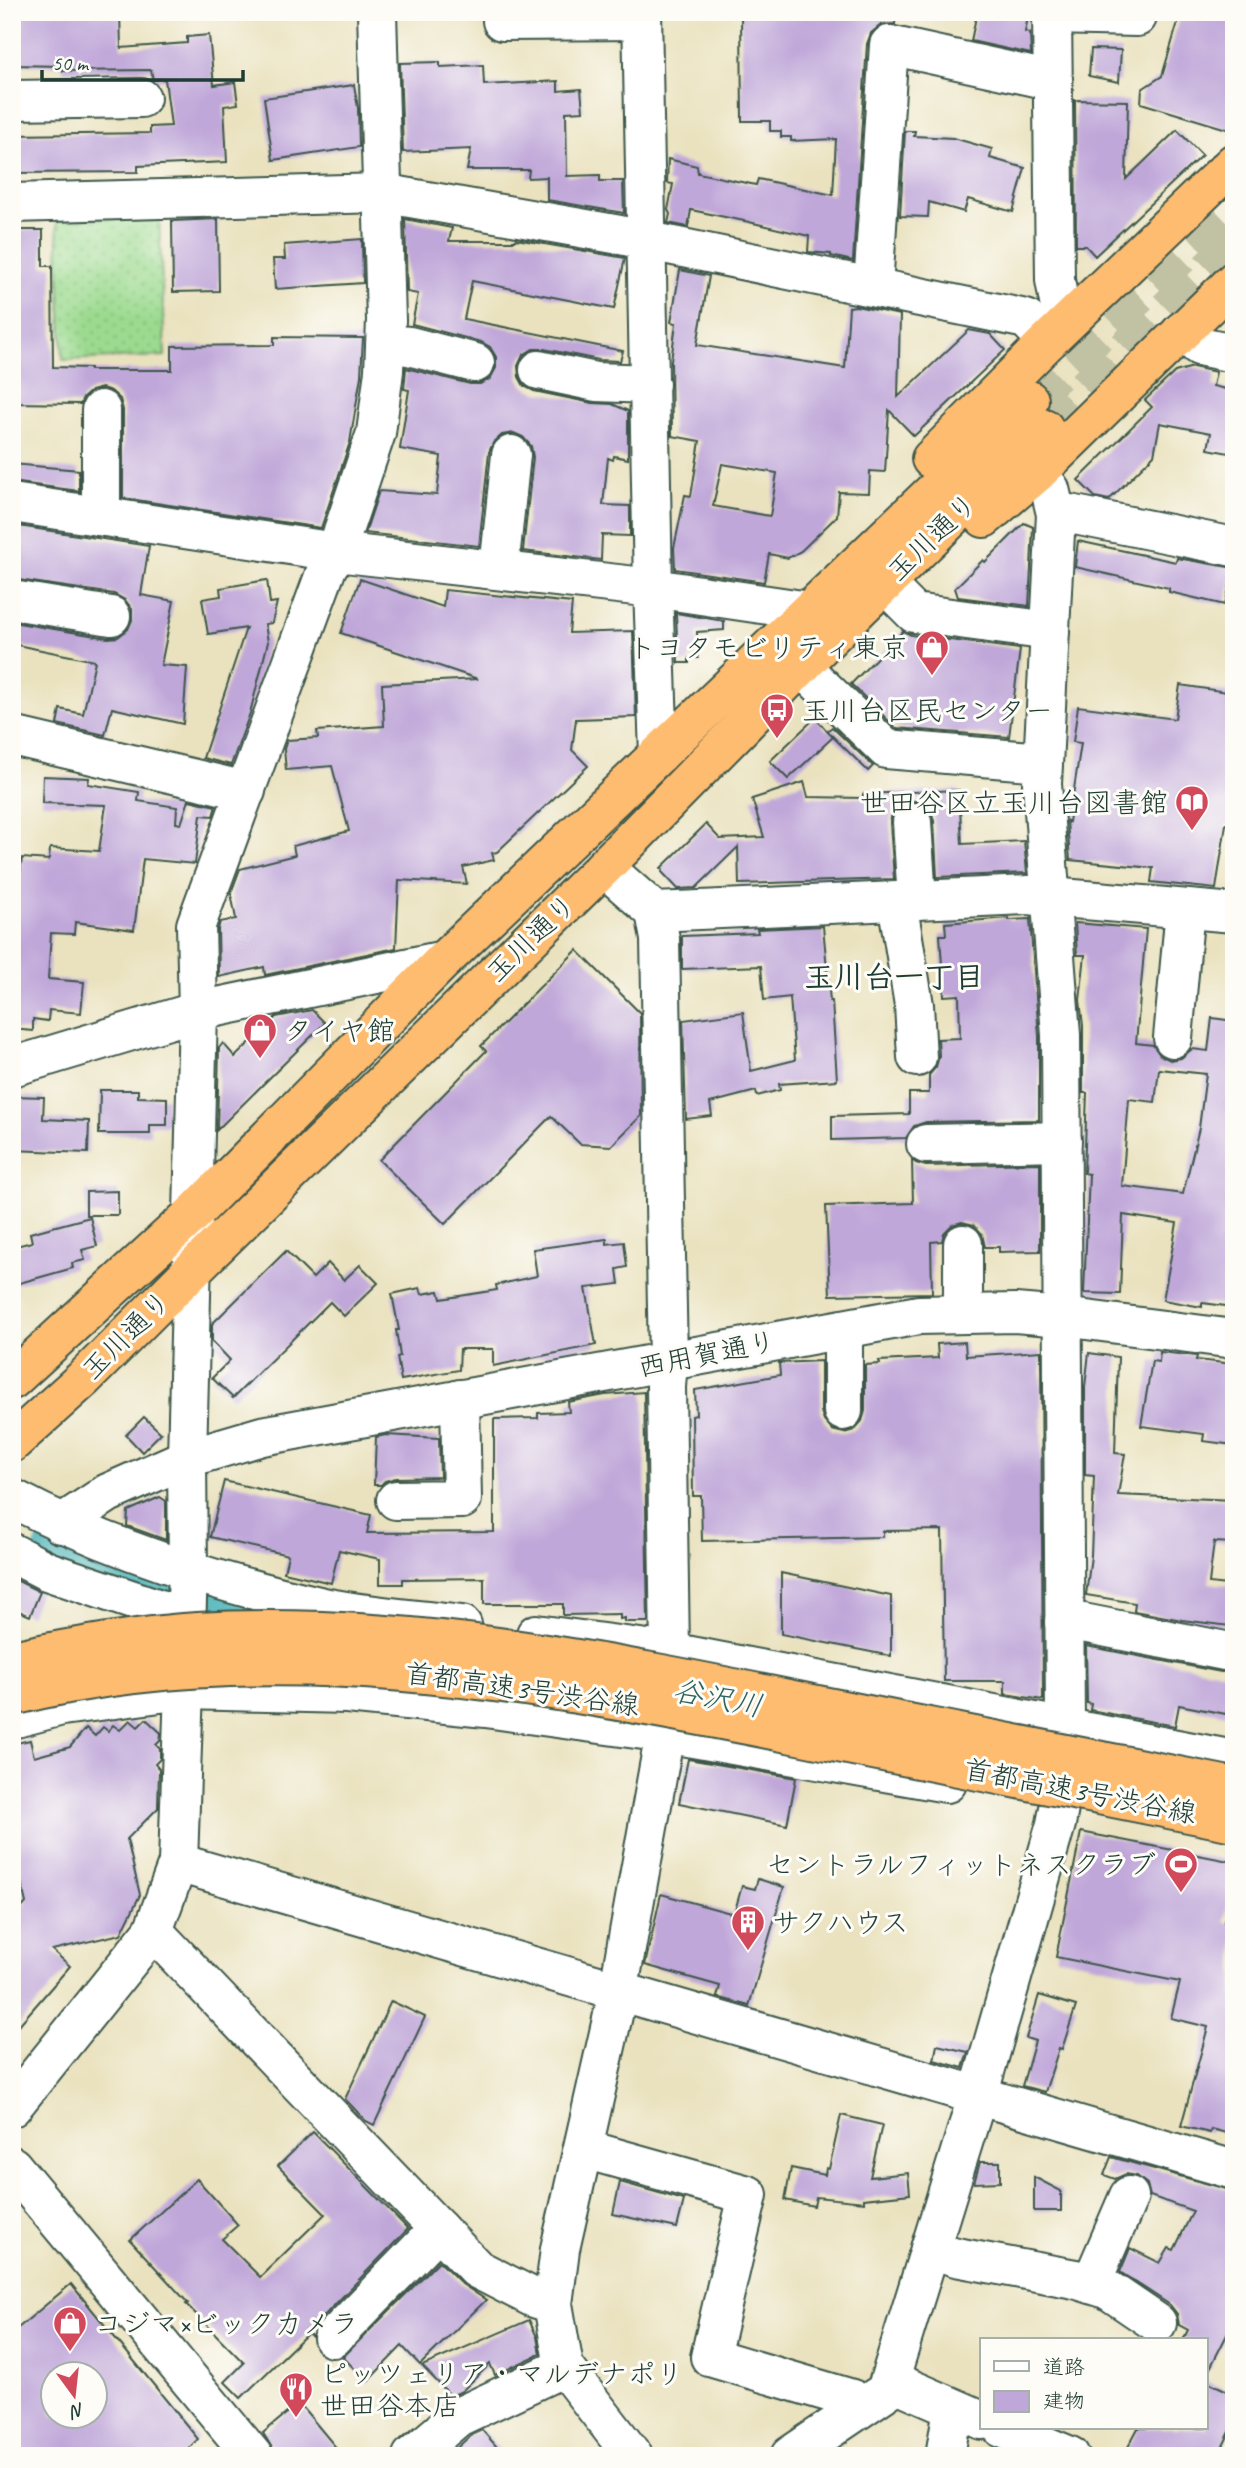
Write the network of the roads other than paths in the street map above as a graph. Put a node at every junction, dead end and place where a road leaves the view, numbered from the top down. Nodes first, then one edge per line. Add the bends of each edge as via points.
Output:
1 (377, 12) edge
2 (1052, 13) edge
3 (642, 16) edge
4 (1137, 17) dead end
5 (502, 21) dead end
6 (1053, 81) junction
7 (141, 98) dead end
8 (12, 100) edge
9 (1234, 163) edge
10 (382, 193) junction
11 (12, 203) edge
12 (648, 242) junction
13 (1234, 281) edge
14 (873, 288) junction
15 (1060, 328) junction
16 (1182, 331) junction
17 (386, 344) junction
18 (1234, 353) edge
19 (475, 363) dead end
20 (539, 370) dead end
21 (650, 384) junction
22 (102, 410) dead end
23 (1037, 414) tunnel mouth
24 (511, 455) dead end
25 (1037, 473) junction
26 (12, 503) edge
27 (1056, 514) junction
28 (101, 516) junction
29 (1234, 547) edge
30 (336, 552) junction
31 (499, 569) junction
32 (653, 587) junction
33 (892, 591) junction
34 (12, 600) edge
35 (111, 615) dead end
36 (1050, 631) junction
37 (811, 640) junction
38 (12, 736) edge
39 (659, 754) junction
40 (1043, 762) junction
41 (246, 791) junction
42 (912, 822) dead end
43 (604, 867) junction
44 (1052, 898) junction
45 (907, 901) junction
46 (1185, 909) junction
47 (655, 912) junction
48 (1234, 913) edge
49 (444, 960) junction
50 (198, 1011) junction
51 (1173, 1038) dead end
52 (917, 1057) dead end
53 (12, 1067) edge
54 (1062, 1141) junction
55 (926, 1144) dead end
56 (194, 1213) junction
57 (963, 1244) dead end
58 (191, 1270) junction
59 (963, 1313) junction
60 (1063, 1317) junction
61 (843, 1329) junction
62 (1234, 1339) edge
63 (668, 1361) junction
64 (12, 1380) edge
65 (460, 1399) junction
66 (843, 1411) dead end
67 (12, 1443) edge
68 (187, 1458) junction
69 (12, 1498) edge
70 (396, 1500) dead end
71 (61, 1524) junction
72 (12, 1553) edge
73 (188, 1570) junction
74 (187, 1618) junction
75 (1064, 1622) junction
76 (1225, 1651) dead end
77 (670, 1652) junction
78 (12, 1660) edge
79 (183, 1690) junction
80 (12, 1696) edge
81 (12, 1719) edge
82 (1065, 1726) junction
83 (665, 1733) junction
84 (1234, 1760) edge
85 (1234, 1787) edge
86 (1060, 1803) junction
87 (1234, 1822) edge
88 (1234, 1841) edge
89 (177, 1863) junction
90 (152, 1931) junction
91 (618, 1993) junction
92 (977, 2095) junction
93 (12, 2107) edge
94 (584, 2149) junction
95 (12, 2166) edge
96 (1234, 2170) edge
97 (1129, 2196) dead end
98 (439, 2230) junction
99 (930, 2249) junction
100 (1091, 2284) junction
101 (553, 2304) junction
102 (1157, 2323) dead end
103 (333, 2338) dead end
104 (564, 2367) junction
105 (890, 2380) junction
106 (856, 2410) junction
107 (967, 2414) edge
108 (1007, 2430) edge
109 (253, 2456) edge
110 (412, 2456) edge
111 (633, 2456) edge
112 (790, 2456) edge
113 (945, 2456) edge
114 (1070, 2456) edge

1 - 10 street
2 - 4 street
2 - 6 street
3 - 5 street
3 - 12 street
6 - 14 street via 889,45
6 - 15 street via 1055,279
7 - 8 street
9 - 15 highway
10 - 11 street
10 - 12 street
10 - 17 street
12 - 14 street
12 - 21 street
13 - 16 highway
14 - 15 street
15 - 37 highway via 830,559
16 - 18 street via 1199,346
16 - 25 highway
17 - 19 street
17 - 30 street via 376,433
20 - 21 street via 596,382
21 - 32 street
22 - 28 street
23 - 37 highway, 玉川通り
24 - 31 street
25 - 27 street via 1050,489
25 - 33 highway
26 - 28 street
27 - 29 street
27 - 36 street
28 - 30 street
30 - 31 street
30 - 41 street
31 - 32 street
32 - 37 street
32 - 39 street
33 - 36 street via 914,613
33 - 37 highway
34 - 35 street
36 - 40 street
37 - 39 highway, 玉川通り
37 - 40 street via 886,749
37 - 43 highway, 玉川通り
38 - 41 street
39 - 49 highway, 玉川通り
40 - 44 street
41 - 50 street via 196,925
42 - 45 street
43 - 47 street
43 - 58 highway, 玉川通り
44 - 45 street
44 - 46 street
44 - 54 street
45 - 47 street
45 - 52 street
46 - 48 street
46 - 51 street
47 - 63 street via 660,939
49 - 50 street
49 - 56 highway, 玉川通り
50 - 53 street
50 - 56 street
54 - 55 street
54 - 60 street
56 - 58 street
56 - 64 highway, 玉川通り
57 - 59 street
58 - 67 highway, 玉川通り
58 - 68 street
59 - 60 street, 西用賀通り
59 - 61 street, 西用賀通り via 919,1315
60 - 62 street, 西用賀通り
60 - 75 street
61 - 63 street, 西用賀通り
61 - 66 street
63 - 65 street, 西用賀通り
63 - 77 street
65 - 68 street, 西用賀通り via 283,1431
65 - 70 street via 462,1499
68 - 71 street, 西用賀通り via 108,1493
68 - 73 street
69 - 71 street
71 - 73 street
72 - 74 street via 47,1571
73 - 74 street
73 - 77 street via 321,1606
74 - 79 street
75 - 76 street
75 - 82 street
77 - 82 street
77 - 83 street
78 - 85 highway, 首都高速3号渋谷線, bridge via 103,1642 194,1632 291,1630 426,1640 605,1664
79 - 81 street via 62,1706
79 - 83 street via 361,1696
79 - 89 street
80 - 87 highway, 首都高速3号渋谷線, bridge via 109,1677 198,1667 291,1665 416,1672 608,1699
82 - 84 street
82 - 86 street
83 - 86 street
83 - 91 street
86 - 88 street
86 - 92 street
89 - 90 street
89 - 91 street
90 - 93 street
90 - 98 street
91 - 92 street
91 - 94 street
92 - 96 street
92 - 99 street
94 - 101 street via 560,2249
94 - 106 street via 748,2195 710,2357 852,2399
95 - 109 street
97 - 100 street
98 - 101 street via 477,2269
98 - 103 street
99 - 100 street
99 - 105 street
100 - 102 street
101 - 104 street
104 - 110 street via 458,2417
104 - 111 street
105 - 106 street via 886,2391
105 - 107 street
106 - 112 street
107 - 113 street
108 - 114 street

